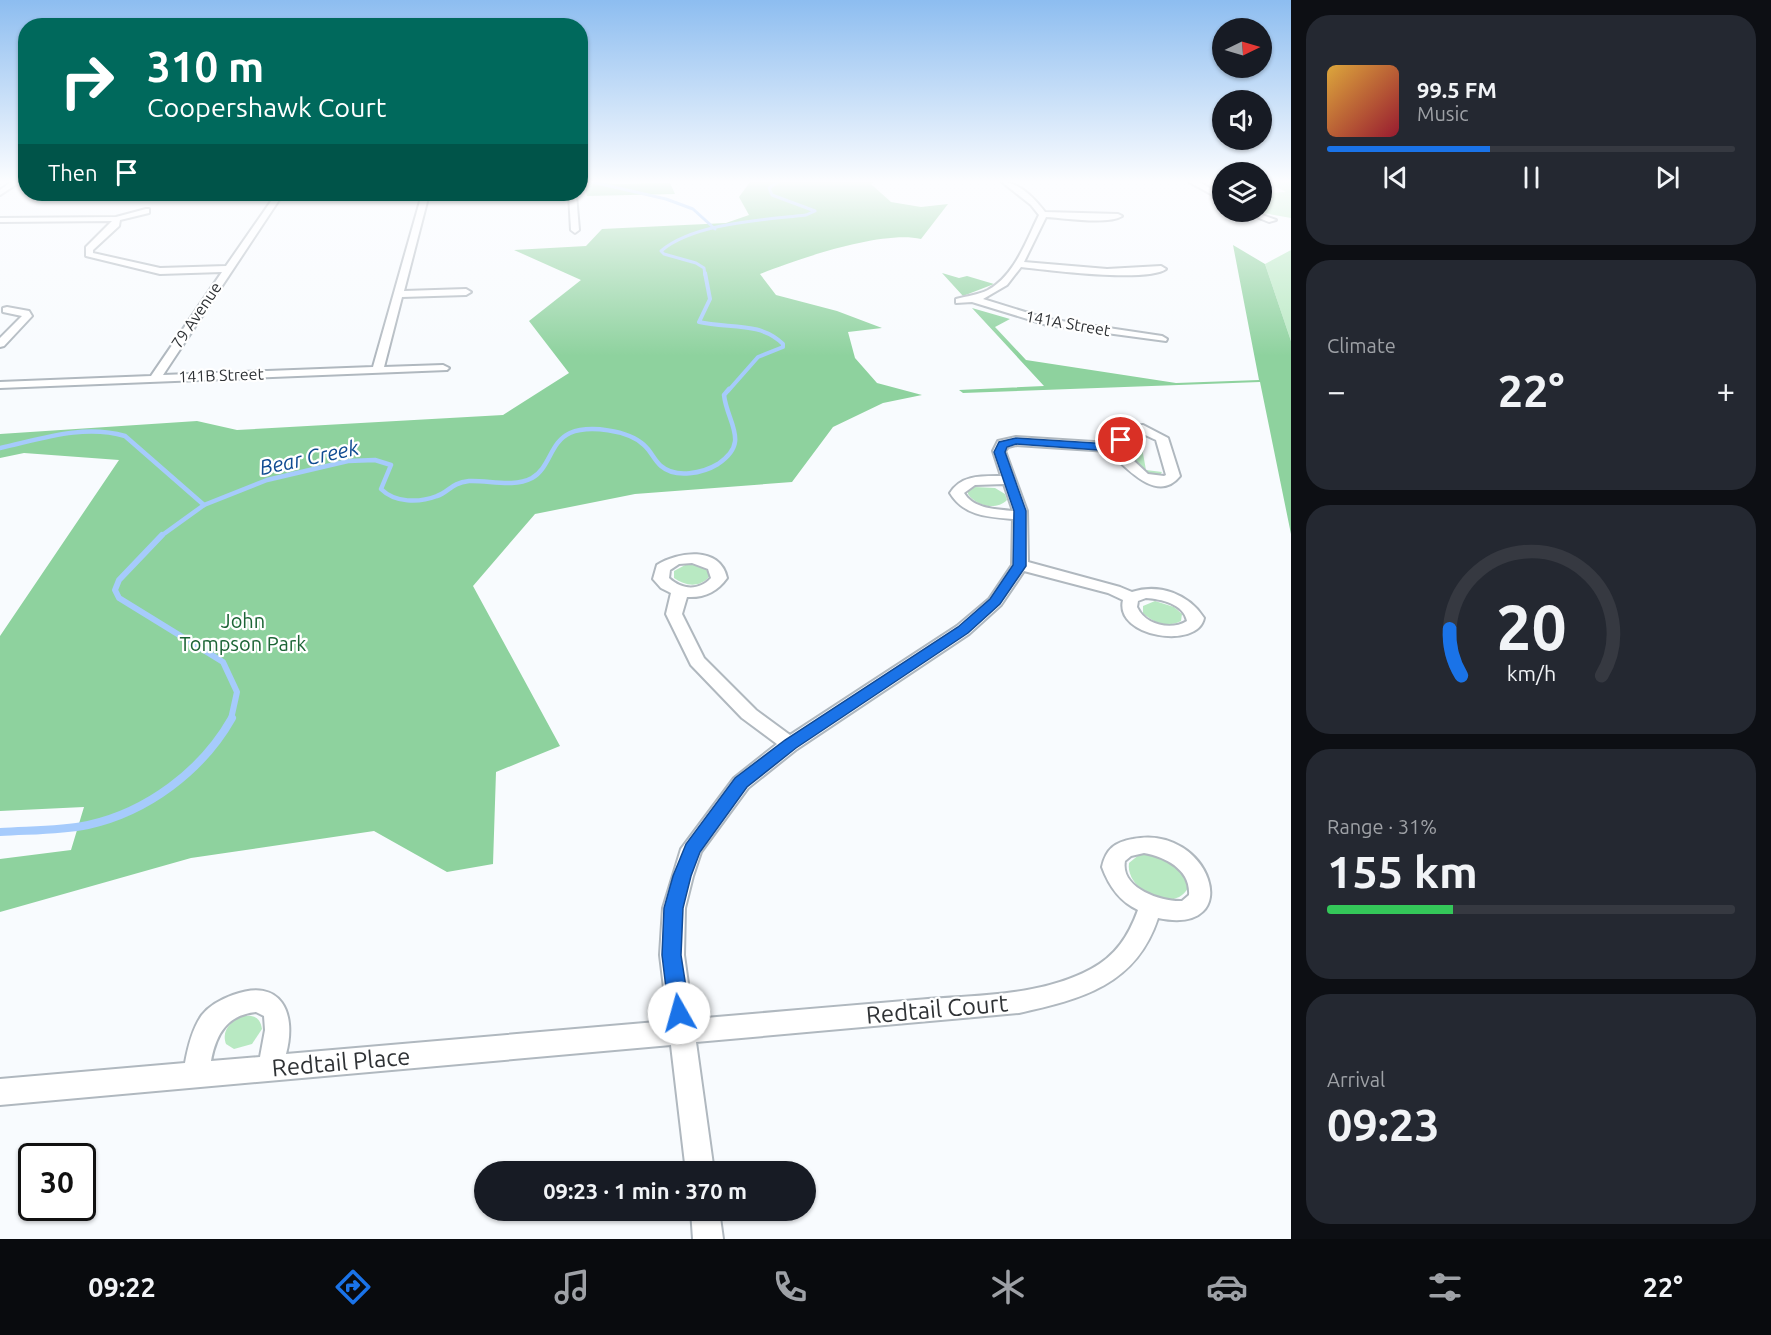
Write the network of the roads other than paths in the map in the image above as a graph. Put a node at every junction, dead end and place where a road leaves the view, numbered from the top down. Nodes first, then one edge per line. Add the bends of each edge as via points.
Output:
1 (99, 240) edge
2 (247, 240) edge
3 (413, 240) edge
4 (1030, 240) edge
5 (1018, 264) junction
6 (227, 269) junction
7 (1161, 269) dead end
8 (466, 292) dead end
9 (399, 294) junction
10 (976, 300) junction
11 (959, 301) dead end
12 (7, 310) dead end
13 (1162, 339) dead end
14 (0, 344) edge
15 (443, 368) dead end
16 (378, 370) junction
17 (155, 378) junction
18 (0, 385) edge
19 (1112, 447) junction
20 (1009, 480) junction
21 (1020, 516) junction
22 (1020, 566) junction
23 (680, 591) dead end
24 (1131, 598) dead end
25 (790, 744) junction
26 (1150, 907) dead end
27 (682, 1033) junction
28 (269, 1069) junction
29 (195, 1075) junction
30 (0, 1092) edge
31 (699, 1161) edge
32 (706, 1221) edge
33 (708, 1239) edge

1 - 6 street via 88,254 160,271
2 - 6 street, 79 Avenue
3 - 9 street
4 - 5 street
5 - 7 street via 1096,271
5 - 10 street via 1005,284
6 - 17 street, 79 Avenue
8 - 9 street
9 - 16 street
10 - 11 street
10 - 13 street, 141A Street via 1047,322
12 - 14 street via 27,316
15 - 16 street, 141B Street
16 - 17 street, 141B Street
17 - 18 street, 141B Street
19 - 19 street via 1144,478 1163,481 1173,476 1162,438 1155,433 1128,430
19 - 20 street via 1016,441 1003,444 999,452
20 - 21 street
20 - 21 street via 970,482 957,493 972,508
21 - 22 street
22 - 24 street
22 - 25 street via 995,602 963,630
23 - 25 street via 674,614 697,661 749,714
25 - 27 street via 741,783 692,849 674,908 672,955
26 - 27 street, Redtail Court via 1145,927 1116,968 1067,992 1019,1002
27 - 28 street, Redtail Place
27 - 31 street
28 - 29 street, Redtail Place
28 - 29 street via 278,1019 274,1010 256,1001 244,1002 211,1023
29 - 30 street, Redtail Place
32 - 33 street

